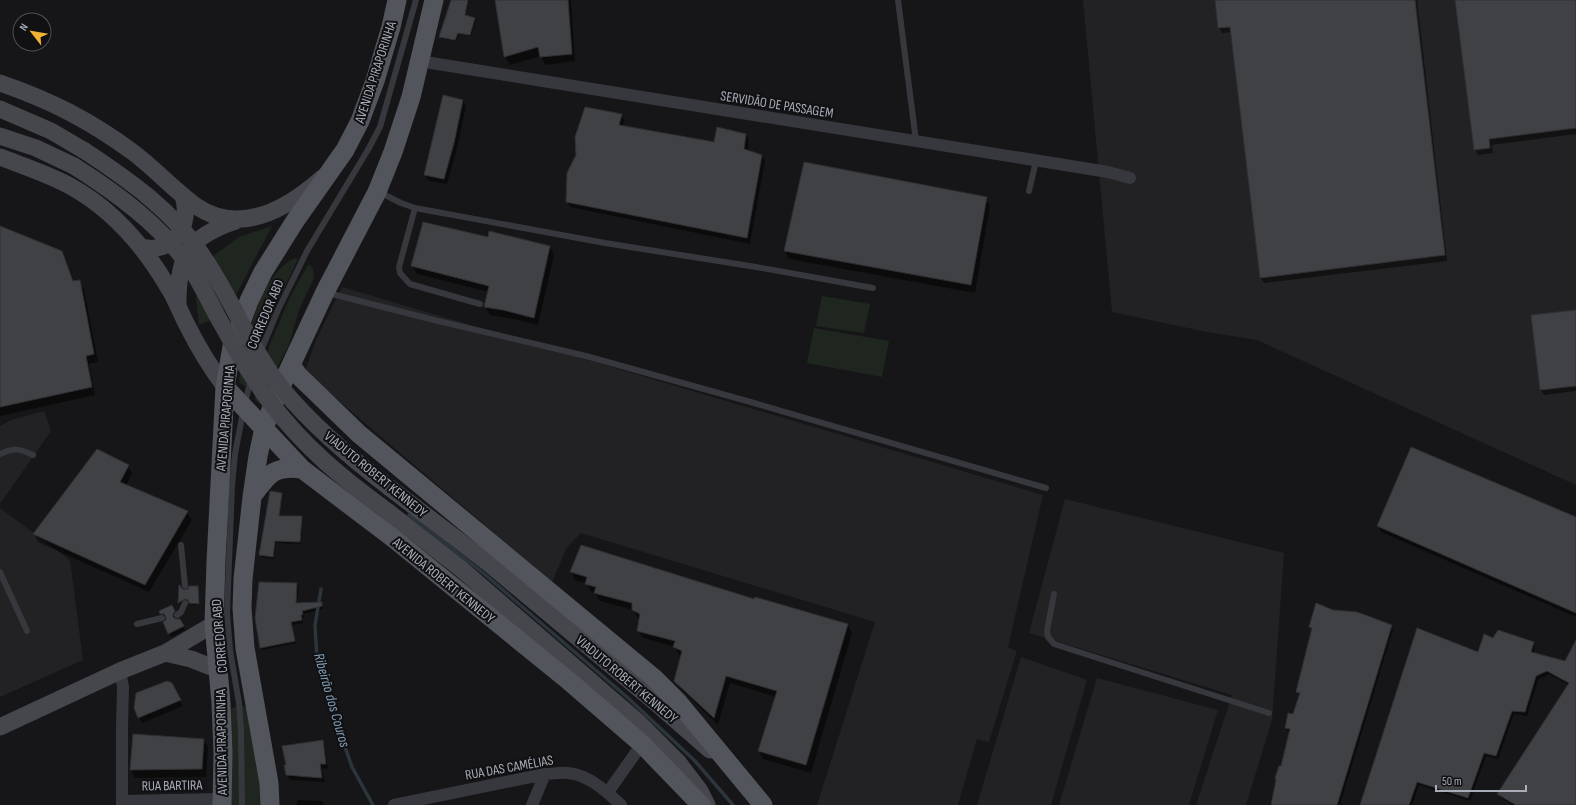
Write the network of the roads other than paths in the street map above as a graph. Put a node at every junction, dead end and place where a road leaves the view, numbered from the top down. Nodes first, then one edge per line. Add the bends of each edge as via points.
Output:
1 (397, 0) edge
2 (416, 0) edge
3 (434, 0) edge
4 (898, 0) edge
5 (419, 61) junction
6 (0, 82) edge
7 (0, 109) edge
8 (0, 136) edge
9 (916, 141) junction
10 (0, 157) edge
11 (1036, 161) junction
12 (331, 170) junction
13 (1130, 178) dead end
14 (1029, 191) dead end
15 (377, 192) junction
16 (183, 196) junction
17 (415, 208) junction
18 (239, 220) junction
19 (141, 247) junction
20 (873, 288) dead end
21 (325, 292) junction
22 (480, 304) dead end
23 (178, 306) junction
24 (291, 365) junction
25 (225, 387) junction
26 (244, 406) junction
27 (264, 428) junction
28 (359, 434) junction
29 (0, 454) edge
30 (33, 454) dead end
31 (302, 469) junction
32 (317, 481) junction
33 (1046, 488) dead end
34 (252, 496) junction
35 (181, 545) dead end
36 (0, 572) edge
37 (185, 586) dead end
38 (1054, 594) dead end
39 (185, 603) dead end
40 (177, 615) dead end
41 (162, 618) dead end
42 (137, 624) dead end
43 (214, 624) junction
44 (27, 631) dead end
45 (165, 652) junction
46 (219, 670) junction
47 (120, 671) junction
48 (1269, 713) dead end
49 (0, 727) edge
50 (642, 744) junction
51 (734, 770) junction
52 (545, 774) junction
53 (608, 792) junction
54 (222, 802) edge
55 (122, 803) edge
56 (242, 805) edge
57 (270, 805) edge
58 (394, 805) edge
59 (532, 805) edge
60 (621, 805) edge
61 (701, 805) edge
62 (708, 805) edge
63 (763, 805) edge

1 - 12 main road, AVENIDA PIRAPORINHA via 367,106 355,132
2 - 26 lane, CORREDOR ABD via 380,127 291,282 251,378
3 - 5 main road
4 - 9 lane
5 - 9 street, SERVIDÃO DE PASSAGEM
5 - 15 main road via 393,152
6 - 16 main road via 78,115 134,153
7 - 51 main road, VIADUTO ROBERT KENNEDY, bridge via 62,137 118,173 152,199 201,253 262,360 296,404 347,454 487,562
8 - 62 main road, VIADUTO ROBERT KENNEDY, bridge via 36,148 74,166 140,213 189,267 260,388 311,449 335,472 460,568 605,693 678,762
9 - 11 street, SERVIDÃO DE PASSAGEM
10 - 19 main road, AVENIDA ROBERT KENNEDY via 49,176 90,198 118,222
11 - 13 street, SERVIDÃO DE PASSAGEM
11 - 14 lane
12 - 18 main road via 275,210
12 - 25 main road, AVENIDA PIRAPORINHA via 263,272 232,347
15 - 17 lane
15 - 21 main road
16 - 18 main road via 210,213
16 - 19 main road via 186,218 175,238 159,248
17 - 20 lane
17 - 22 lane via 400,274 410,284
18 - 23 main road via 206,233 193,246 181,268 178,280
19 - 23 main road, AVENIDA ROBERT KENNEDY via 163,278
21 - 24 main road
21 - 33 lane via 586,356
23 - 25 main road, AVENIDA ROBERT KENNEDY via 207,362
24 - 27 main road
24 - 28 main road via 298,375
25 - 26 main road, AVENIDA ROBERT KENNEDY
25 - 43 main road, AVENIDA PIRAPORINHA
26 - 27 main road, AVENIDA ROBERT KENNEDY
26 - 56 lane, CORREDOR ABD via 232,486 227,613 239,703
27 - 31 main road, AVENIDA ROBERT KENNEDY
27 - 34 main road
28 - 32 main road via 342,438 327,450 320,462
28 - 51 main road via 654,678 678,702
29 - 30 lane via 19,449
31 - 32 main road, AVENIDA ROBERT KENNEDY
31 - 34 main road via 286,467 277,470 265,479
32 - 50 main road, AVENIDA ROBERT KENNEDY via 393,538 569,681
34 - 57 main road via 242,608
35 - 37 lane
36 - 44 lane
38 - 48 lane via 1047,631 1054,644
39 - 40 lane
41 - 42 lane
43 - 45 main road
43 - 46 main road, AVENIDA PIRAPORINHA
45 - 46 main road
45 - 47 main road
46 - 54 main road, AVENIDA PIRAPORINHA via 223,754
47 - 49 main road
47 - 55 street via 123,687
50 - 53 street
50 - 61 main road, AVENIDA ROBERT KENNEDY
51 - 63 main road
52 - 53 street, RUA DAS CAMÉLIAS via 576,774
52 - 58 street, RUA DAS CAMÉLIAS
52 - 59 street
53 - 60 street, RUA DAS CAMÉLIAS
54 - 55 street, RUA BARTIRA

